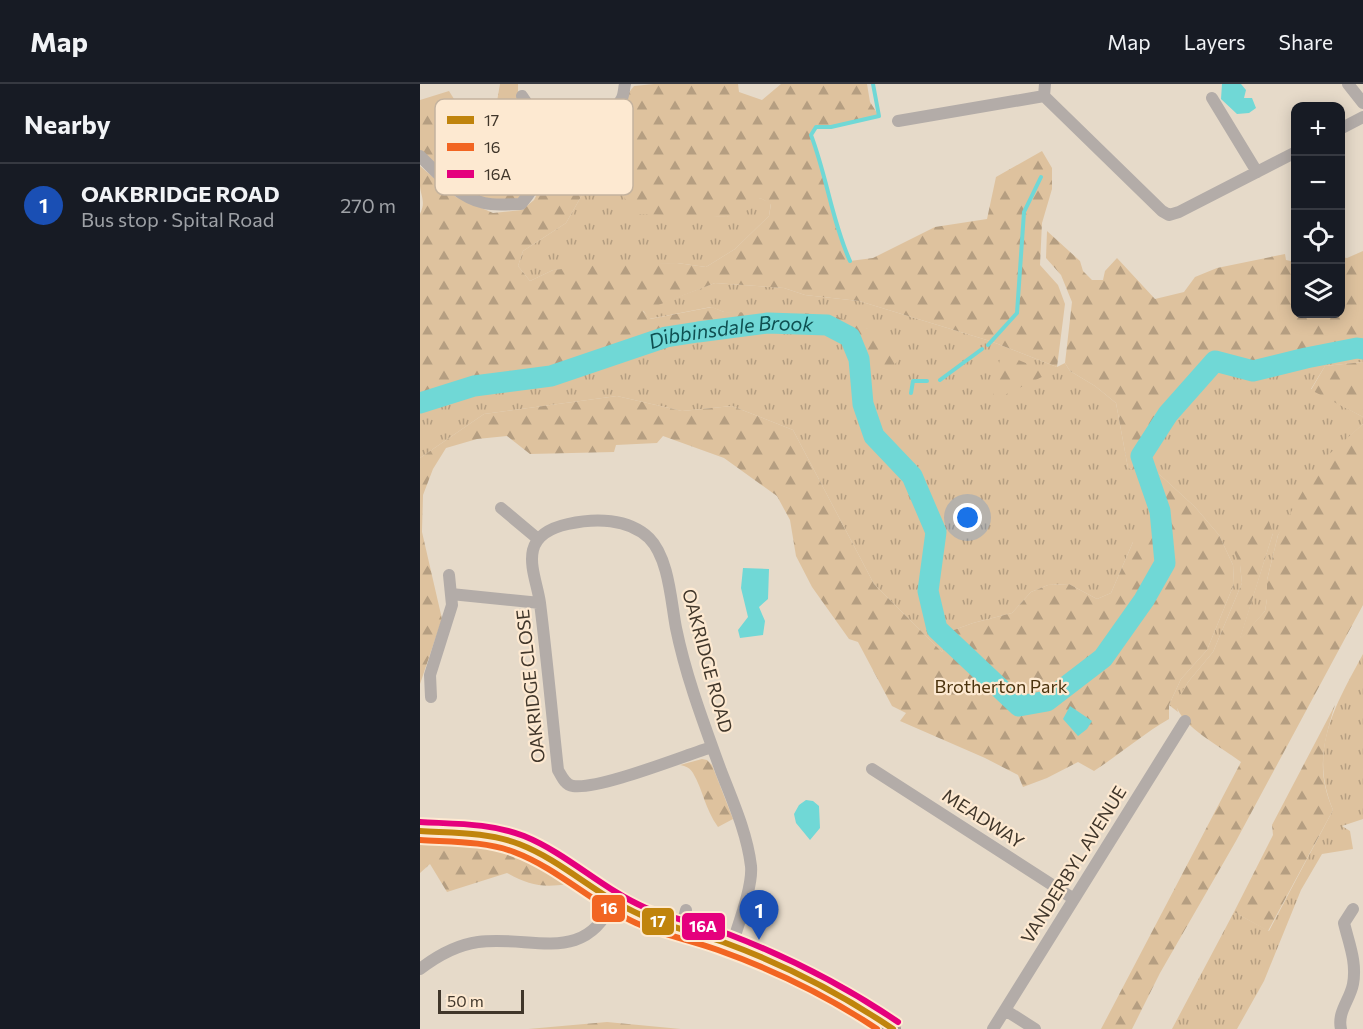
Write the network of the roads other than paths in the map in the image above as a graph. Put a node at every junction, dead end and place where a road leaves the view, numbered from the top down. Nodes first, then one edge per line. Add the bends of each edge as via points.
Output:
1 (625, 84) edge
2 (1348, 84) edge
3 (1044, 90) edge
4 (522, 96) dead end
5 (1212, 98) dead end
6 (524, 99) edge
7 (622, 99) edge
8 (1363, 103) edge
9 (1363, 117) edge
10 (898, 121) dead end
11 (1345, 127) edge
12 (1291, 155) edge
13 (420, 156) edge
14 (435, 170) edge
15 (1257, 172) junction
16 (467, 195) edge
17 (529, 195) edge
18 (501, 527) dead end
19 (538, 539) junction
20 (449, 575) dead end
21 (451, 594) junction
22 (540, 603) junction
23 (431, 697) dead end
24 (1185, 721) dead end
25 (712, 747) junction
26 (872, 769) dead end
27 (420, 831) edge
28 (1074, 899) junction
29 (613, 901) junction
30 (1353, 909) dead end
31 (687, 910) dead end
32 (681, 928) junction
33 (732, 945) junction
34 (420, 969) edge
35 (1005, 1010) junction
36 (892, 1029) edge
37 (993, 1029) edge
38 (1035, 1029) edge
39 (1341, 1029) edge

1 - 7 street
2 - 8 street
3 - 10 street
3 - 15 street via 1169,215
4 - 6 street
5 - 15 street
9 - 11 street
12 - 15 street
13 - 14 street
16 - 17 street via 484,204 498,205 521,204
18 - 19 street via 505,512
19 - 22 street, OAKRIDGE CLOSE via 533,562
19 - 25 street, OAKRIDGE ROAD via 550,530 587,520 608,520 638,530 650,539 665,565 678,639
20 - 21 street
21 - 22 street
21 - 23 street via 452,604 430,675
22 - 25 street, OAKRIDGE CLOSE via 558,770 564,782 584,787
24 - 28 street, VANDERBYL AVENUE
25 - 33 street, OAKRIDGE ROAD via 741,825 751,869
26 - 28 street, MEADWAY
27 - 29 main road via 479,835 518,843
28 - 35 street, VANDERBYL AVENUE
29 - 32 main road via 640,915
29 - 34 street via 599,926 590,935 576,940 561,944 477,942 438,956
30 - 39 street via 1338,922 1354,956 1353,985 1341,1012
31 - 32 street
32 - 33 main road
33 - 36 main road via 819,986
35 - 37 street, VANDERBYL AVENUE
35 - 38 street

